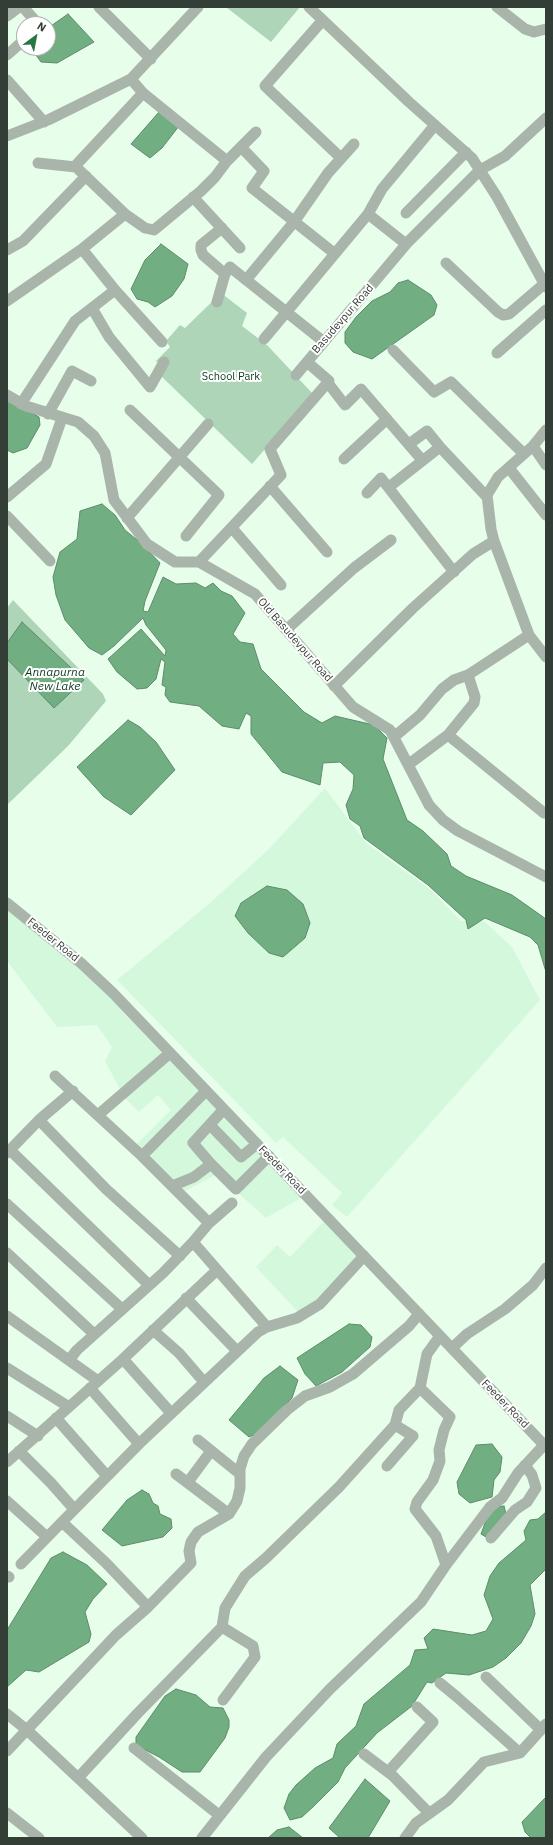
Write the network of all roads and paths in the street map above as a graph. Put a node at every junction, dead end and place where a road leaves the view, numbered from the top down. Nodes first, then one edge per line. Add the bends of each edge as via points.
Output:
1 (19, 7) edge
2 (23, 7) edge
3 (99, 7) edge
4 (198, 7) edge
5 (309, 7) edge
6 (497, 7) edge
7 (7, 16) edge
8 (31, 16) edge
9 (322, 21) junction
10 (546, 29) edge
11 (16, 47) edge
12 (7, 55) edge
13 (151, 59) junction
14 (131, 79) junction
15 (7, 80) edge
16 (143, 93) junction
17 (546, 118) edge
18 (44, 122) junction
19 (435, 125) junction
20 (256, 132) dead end
21 (7, 136) edge
22 (354, 144) dead end
23 (241, 147) junction
24 (466, 152) junction
25 (341, 158) junction
26 (227, 161) junction
27 (38, 163) dead end
28 (76, 167) junction
29 (480, 170) junction
30 (86, 176) junction
31 (193, 197) junction
32 (406, 213) dead end
33 (125, 214) junction
34 (368, 214) junction
35 (294, 222) junction
36 (222, 228) junction
37 (406, 244) junction
38 (240, 248) dead end
39 (82, 249) junction
40 (7, 250) edge
41 (334, 254) junction
42 (446, 263) dead end
43 (225, 274) junction
44 (246, 280) junction
45 (545, 285) edge
46 (114, 290) junction
47 (7, 301) edge
48 (217, 302) dead end
49 (92, 308) junction
50 (546, 310) edge
51 (287, 311) junction
52 (264, 339) dead end
53 (162, 342) dead end
54 (324, 342) junction
55 (393, 350) dead end
56 (497, 353) dead end
57 (164, 362) dead end
58 (307, 362) junction
59 (296, 375) dead end
60 (91, 381) dead end
61 (328, 383) junction
62 (7, 395) edge
63 (21, 404) junction
64 (130, 410) dead end
65 (48, 414) junction
66 (62, 418) junction
67 (387, 419) junction
68 (208, 424) dead end
69 (546, 430) edge
70 (408, 444) junction
71 (533, 446) junction
72 (440, 447) junction
73 (524, 454) junction
74 (179, 456) junction
75 (344, 460) dead end
76 (422, 460) junction
77 (546, 464) edge
78 (509, 468) junction
79 (270, 486) junction
80 (388, 487) junction
81 (367, 492) dead end
82 (7, 497) edge
83 (487, 497) junction
84 (546, 515) edge
85 (7, 516) edge
86 (127, 518) junction
87 (232, 528) junction
88 (186, 536) dead end
89 (391, 540) dead end
90 (494, 541) junction
91 (327, 552) dead end
92 (50, 561) dead end
93 (199, 562) junction
94 (454, 572) junction
95 (281, 585) dead end
96 (286, 630) junction
97 (529, 636) junction
98 (546, 657) edge
99 (468, 675) junction
100 (334, 686) junction
101 (448, 736) junction
102 (394, 737) junction
103 (409, 764) junction
104 (544, 813) dead end
105 (546, 877) edge
106 (7, 903) edge
107 (170, 1053) junction
108 (55, 1076) dead end
109 (206, 1090) junction
110 (73, 1091) junction
111 (223, 1110) junction
112 (98, 1115) junction
113 (39, 1120) junction
114 (210, 1125) junction
115 (257, 1144) junction
116 (8, 1151) edge
117 (142, 1156) junction
118 (269, 1156) junction
119 (211, 1164) junction
120 (172, 1186) junction
121 (232, 1203) dead end
122 (7, 1204) edge
123 (209, 1223) junction
124 (193, 1242) junction
125 (7, 1253) edge
126 (180, 1256) junction
127 (364, 1256) junction
128 (546, 1268) edge
129 (217, 1270) junction
130 (149, 1285) junction
131 (186, 1298) junction
132 (122, 1310) junction
133 (419, 1314) junction
134 (7, 1316) edge
135 (267, 1327) junction
136 (153, 1330) junction
137 (94, 1334) junction
138 (440, 1336) junction
139 (452, 1348) junction
140 (237, 1351) junction
141 (123, 1359) junction
142 (69, 1360) junction
143 (7, 1368) edge
144 (204, 1382) junction
145 (94, 1385) junction
146 (420, 1388) junction
147 (69, 1407) junction
148 (171, 1413) junction
149 (7, 1416) edge
150 (56, 1418) junction
151 (395, 1425) junction
152 (38, 1436) junction
153 (198, 1440) dead end
154 (139, 1444) junction
155 (545, 1446) edge
156 (20, 1451) junction
157 (211, 1451) junction
158 (7, 1462) edge
159 (525, 1465) junction
160 (387, 1466) dead end
161 (176, 1474) dead end
162 (240, 1474) junction
163 (107, 1476) junction
164 (188, 1482) junction
165 (7, 1501) edge
166 (74, 1509) junction
167 (229, 1514) junction
168 (62, 1522) junction
169 (47, 1537) junction
170 (492, 1538) dead end
171 (21, 1564) dead end
172 (446, 1565) junction
173 (148, 1607) junction
174 (222, 1627) junction
175 (486, 1677) dead end
176 (440, 1683) dead end
177 (223, 1700) dead end
178 (416, 1707) dead end
179 (7, 1714) edge
180 (543, 1727) edge
181 (27, 1730) junction
182 (134, 1748) dead end
183 (7, 1751) edge
184 (520, 1753) junction
185 (364, 1754) dead end
186 (388, 1772) junction
187 (78, 1778) junction
188 (7, 1813) edge
189 (429, 1813) junction
190 (220, 1815) junction
191 (39, 1838) edge
192 (142, 1838) edge
193 (202, 1838) edge
194 (404, 1838) edge

1 - 7 street
2 - 8 street
3 - 13 street
4 - 13 street
5 - 9 street
6 - 10 street via 525,29 534,32
9 - 19 street
9 - 25 street via 265,86
11 - 12 street
13 - 14 street
14 - 16 street
14 - 18 street
15 - 18 street
16 - 26 street
16 - 28 street
17 - 29 street, Basudevpur Road via 505,156
18 - 21 street
19 - 24 street
19 - 34 street via 382,189
20 - 23 street
22 - 25 street
23 - 26 street
23 - 35 street via 264,171 252,188
24 - 29 street
24 - 32 street
25 - 35 street
26 - 31 street via 215,177
27 - 28 street
28 - 30 street
29 - 37 street, Basudevpur Road
29 - 45 street
30 - 33 street
30 - 40 street via 23,241
31 - 33 street via 154,230 145,228
31 - 36 street
33 - 39 street
34 - 37 street
34 - 41 street
35 - 41 street
35 - 44 street
36 - 38 street
36 - 43 street via 201,246 200,250
37 - 54 street, Basudevpur Road
39 - 46 street
39 - 47 street
41 - 51 street
42 - 45 street via 504,315 509,314
43 - 44 street via 230,267
43 - 48 street
44 - 51 street
46 - 49 street
46 - 53 street
49 - 57 street via 109,337 150,387
49 - 63 street via 75,321
50 - 56 street
51 - 52 street
51 - 54 street
54 - 58 street, Basudevpur Road
55 - 73 street via 434,392 451,382
58 - 59 street
58 - 61 street, Basudevpur Road
60 - 65 street via 72,370
61 - 67 street, Basudevpur Road via 345,405 361,390
61 - 79 street via 270,449 281,475
62 - 63 street, Old Basudevpur Road
63 - 65 street, Old Basudevpur Road
64 - 74 street
65 - 66 street, Old Basudevpur Road
66 - 82 street via 46,464
66 - 86 street, Old Basudevpur Road via 78,422 94,436 104,453 114,500
67 - 70 street
67 - 75 street
68 - 74 street
69 - 71 street
70 - 72 street via 427,431
70 - 76 street
71 - 73 street
71 - 77 street
72 - 76 street
72 - 83 street
73 - 78 street
74 - 86 street
74 - 88 street via 219,495
76 - 80 street
78 - 83 street via 498,477
78 - 84 street
79 - 87 street
79 - 91 street
80 - 81 street via 381,478
80 - 94 street
83 - 90 street
85 - 92 street
86 - 93 street, Old Basudevpur Road via 147,544 175,562
87 - 93 street
87 - 95 street
89 - 96 street via 354,568
90 - 94 street via 479,550
90 - 97 street
93 - 96 street, Old Basudevpur Road via 255,594
94 - 100 street via 413,608
96 - 100 street, Old Basudevpur Road
97 - 98 street
97 - 99 street
99 - 101 street via 475,697 474,703
99 - 102 street via 454,680 442,689 420,716
100 - 102 street, Old Basudevpur Road via 353,707 390,730
101 - 103 street
101 - 104 street
102 - 103 street, Old Basudevpur Road
103 - 105 street, Old Basudevpur Road via 429,806 443,820 458,831
106 - 107 street, Feeder Road via 81,963
107 - 109 street, Feeder Road
107 - 112 street
108 - 110 street
109 - 111 street, Feeder Road
109 - 117 street
110 - 112 street
110 - 113 street
111 - 114 street
111 - 115 street, Feeder Road
112 - 117 street
113 - 116 street
113 - 126 street via 106,1189
114 - 115 street via 241,1157
114 - 119 street via 193,1143
115 - 118 street, Feeder Road
116 - 130 street
117 - 120 street
118 - 119 street via 236,1189
118 - 127 street, Feeder Road
119 - 120 street via 194,1176
120 - 123 street
121 - 123 street
122 - 132 street
123 - 124 street
124 - 126 street
124 - 129 street
125 - 137 street
126 - 130 street
127 - 133 street, Feeder Road
127 - 135 street via 320,1304 297,1318
128 - 139 street via 528,1290 467,1334
129 - 131 street
129 - 135 street
130 - 132 street
131 - 136 street
131 - 140 street
132 - 137 street
133 - 138 street, Feeder Road
133 - 162 street via 409,1326 353,1374 330,1387 305,1396 287,1410 252,1444 244,1456
134 - 142 street
135 - 140 street
136 - 141 street
136 - 144 street via 179,1353
137 - 142 street
138 - 139 street, Feeder Road
138 - 146 street via 427,1354
139 - 155 street, Feeder Road
140 - 144 street
141 - 145 street
141 - 148 street
142 - 145 street
143 - 147 street
144 - 148 street
145 - 147 street
145 - 154 street
146 - 151 street via 399,1410
146 - 172 street via 450,1416 444,1430 439,1450 440,1461 433,1480 417,1502 415,1510 436,1536
147 - 150 street
148 - 154 street
149 - 152 street
150 - 152 street
150 - 163 street
151 - 160 street via 413,1436
151 - 174 street via 339,1487 245,1576 225,1608
152 - 156 street
153 - 157 street
154 - 163 street
155 - 159 street
156 - 158 street
156 - 166 street
157 - 162 street
157 - 164 street
159 - 170 street via 532,1475 536,1488 527,1502 515,1510
159 - 172 street via 502,1498 490,1507
161 - 164 street
162 - 167 street via 237,1501
163 - 166 street
164 - 167 street
165 - 169 street
166 - 168 street
167 - 173 street via 198,1532 191,1542 191,1563
168 - 169 street
168 - 173 street
169 - 171 street
172 - 190 street via 421,1602 330,1689 266,1757
173 - 181 street via 116,1635
174 - 177 street via 253,1646 254,1657
174 - 187 street
175 - 180 street
176 - 184 street
178 - 186 street via 433,1722
179 - 181 street
180 - 184 street
181 - 183 street
181 - 187 street
182 - 190 street
184 - 189 street via 484,1762 448,1800
185 - 186 street
186 - 189 street
187 - 192 street
188 - 191 street
189 - 194 street via 416,1823
190 - 193 street

